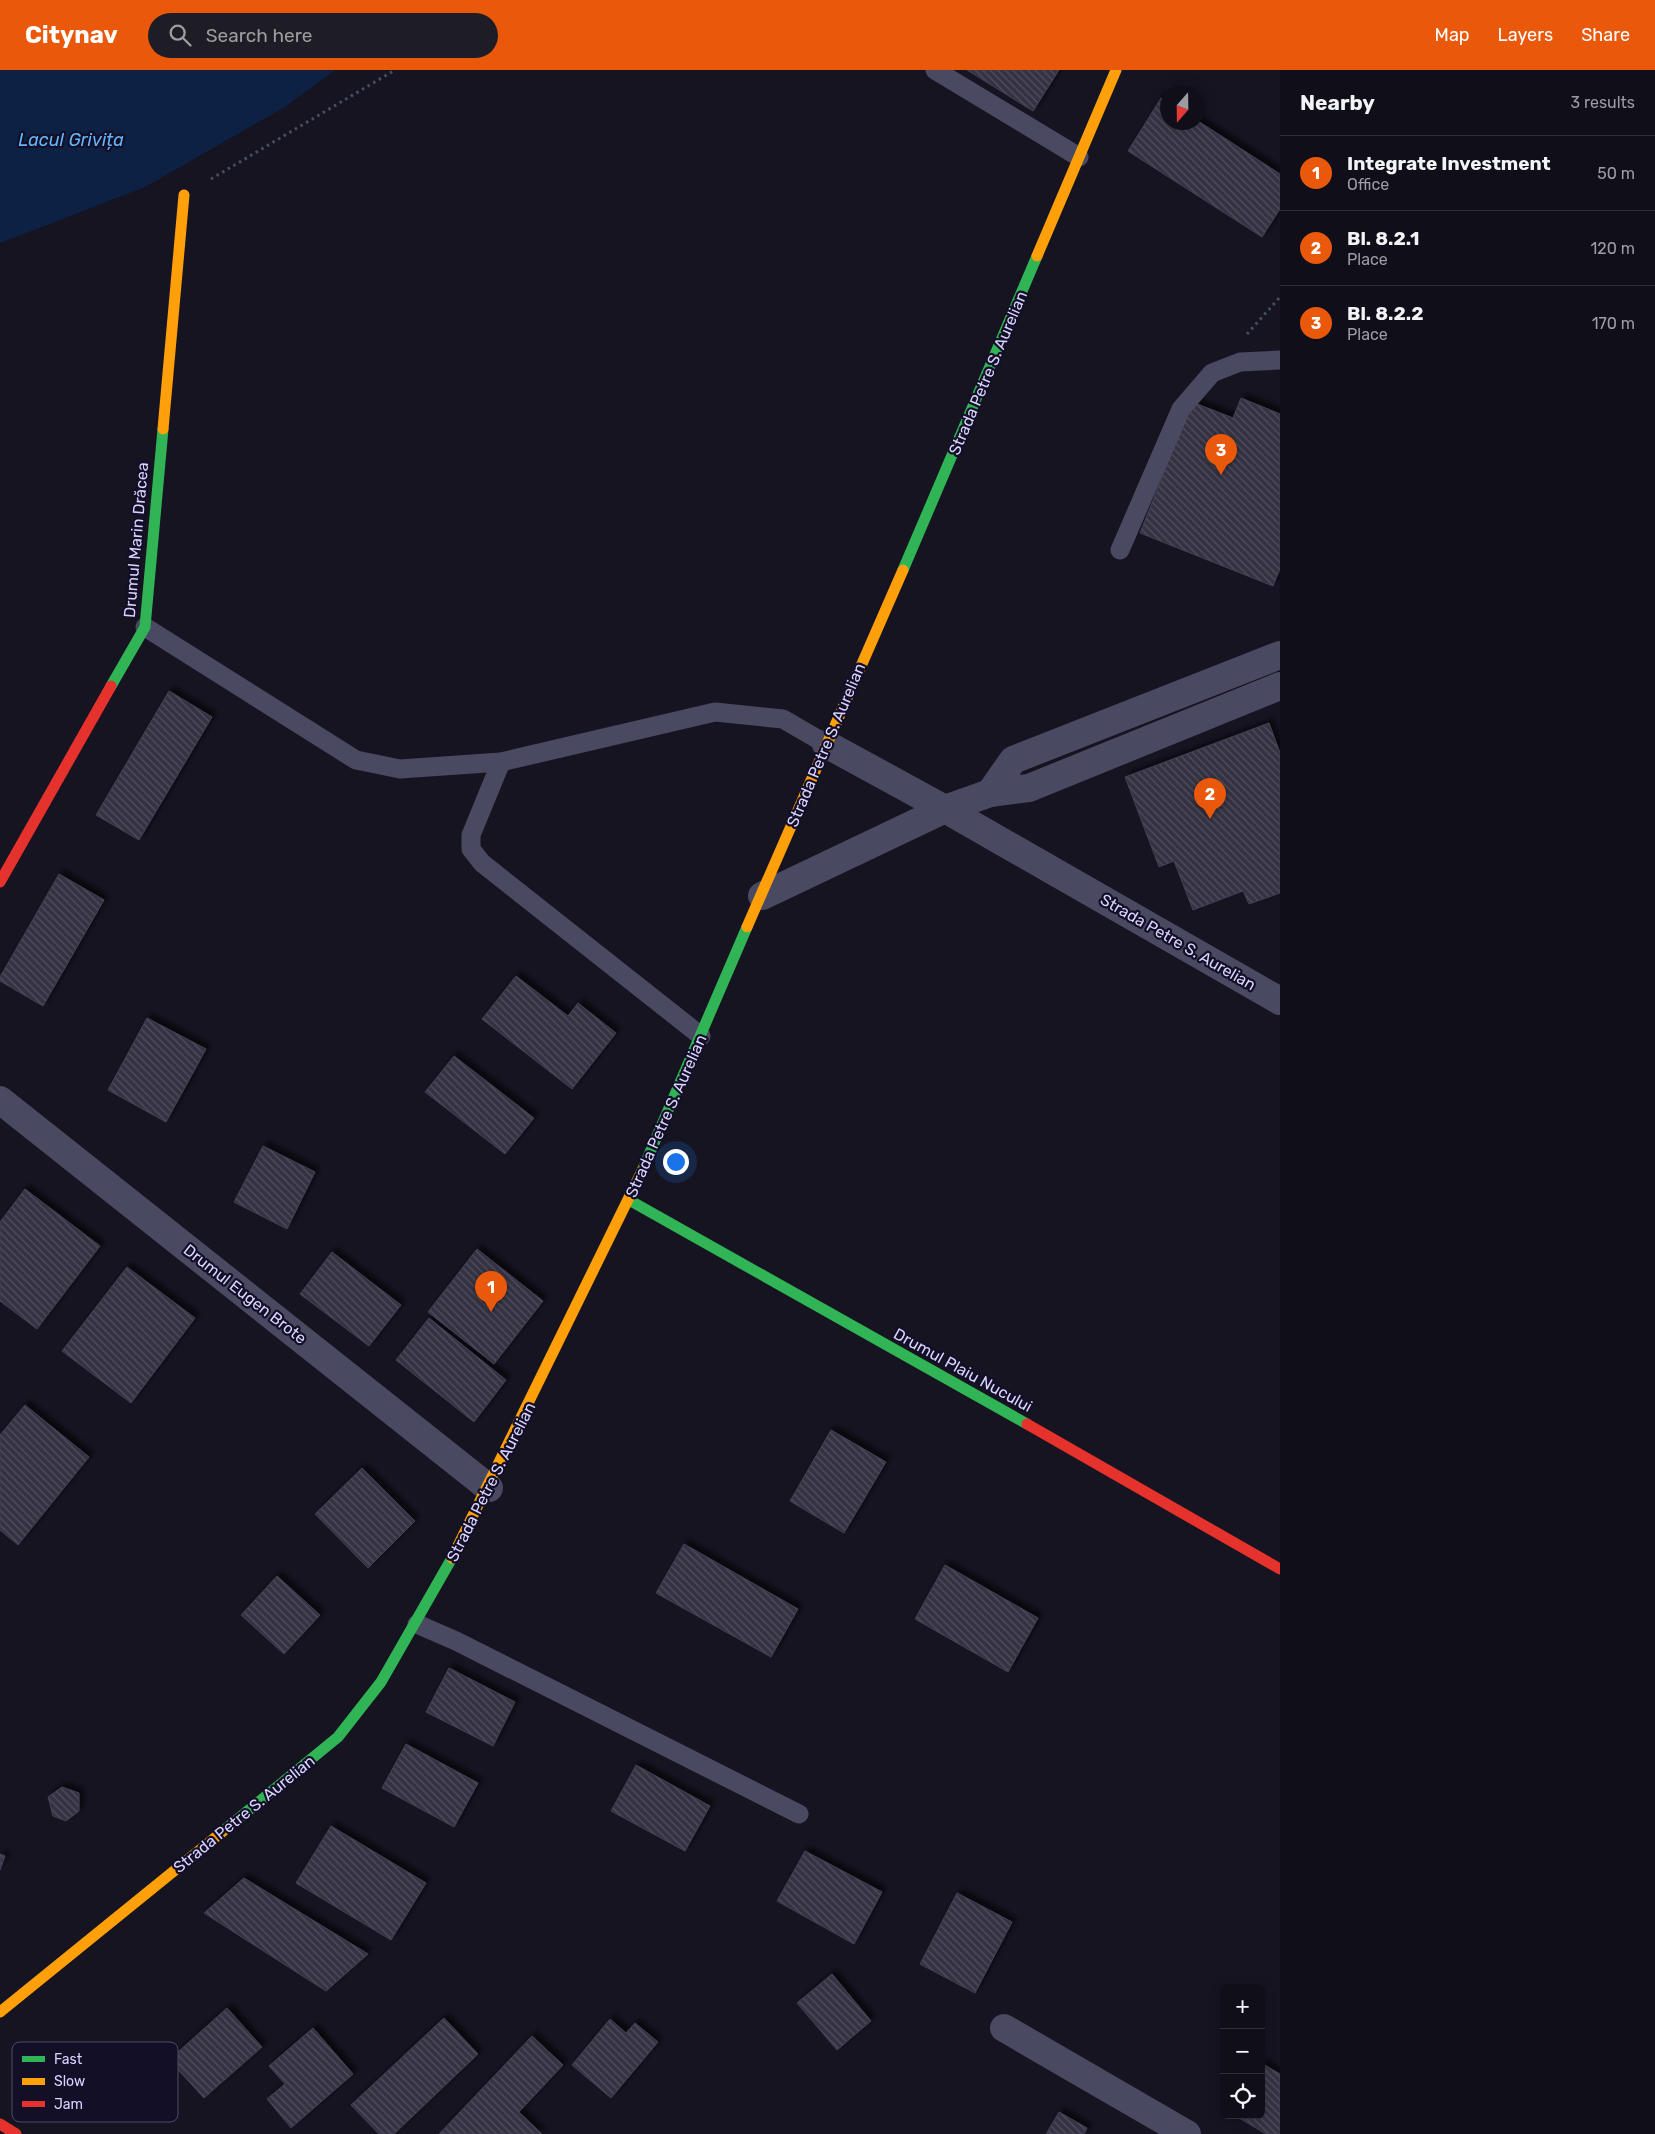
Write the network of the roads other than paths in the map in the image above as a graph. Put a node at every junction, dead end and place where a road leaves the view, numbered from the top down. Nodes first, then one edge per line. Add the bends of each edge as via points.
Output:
1 (935, 70) edge
2 (1116, 70) edge
3 (1079, 157) junction
4 (184, 195) road end
5 (1280, 360) edge
6 (1120, 550) dead end
7 (145, 627) junction
8 (1280, 655) edge
9 (1280, 686) edge
10 (826, 744) junction
11 (501, 762) junction
12 (990, 793) junction
13 (945, 809) junction
14 (0, 882) edge
15 (762, 896) junction
16 (1280, 1001) edge
17 (701, 1036) junction
18 (0, 1100) edge
19 (629, 1200) junction
20 (489, 1488) junction
21 (1280, 1570) edge
22 (417, 1624) junction
23 (799, 1814) dead end
24 (0, 2012) edge
25 (1004, 2028) dead end
26 (0, 2124) edge
27 (16, 2134) edge
28 (1187, 2134) edge

1 - 3 lane
2 - 3 street, Strada Petre S. Aurelian
3 - 10 street, Strada Petre S. Aurelian via 944,478
4 - 7 street, Drumul Marin Drăcea
5 - 6 lane via 1240,362 1212,373 1181,409
7 - 11 lane via 356,760 400,769
7 - 14 street, Drumul Marin Drăcea
8 - 12 street via 1013,760
9 - 12 street via 1029,788
10 - 11 lane via 783,718 715,712
10 - 13 street, Strada Petre S. Aurelian
10 - 15 street, Strada Petre S. Aurelian
11 - 17 lane via 471,835 471,849 482,863
12 - 13 street
13 - 15 street
13 - 16 street, Strada Petre S. Aurelian
15 - 17 street, Strada Petre S. Aurelian
17 - 19 street, Strada Petre S. Aurelian
18 - 20 street, Drumul Eugen Brote
19 - 20 street, Strada Petre S. Aurelian
19 - 21 street, Drumul Plaiu Nucului via 1169,1504
20 - 22 street, Strada Petre S. Aurelian
22 - 23 lane
22 - 24 street, Strada Petre S. Aurelian via 381,1682 338,1737
25 - 28 street
26 - 27 street

